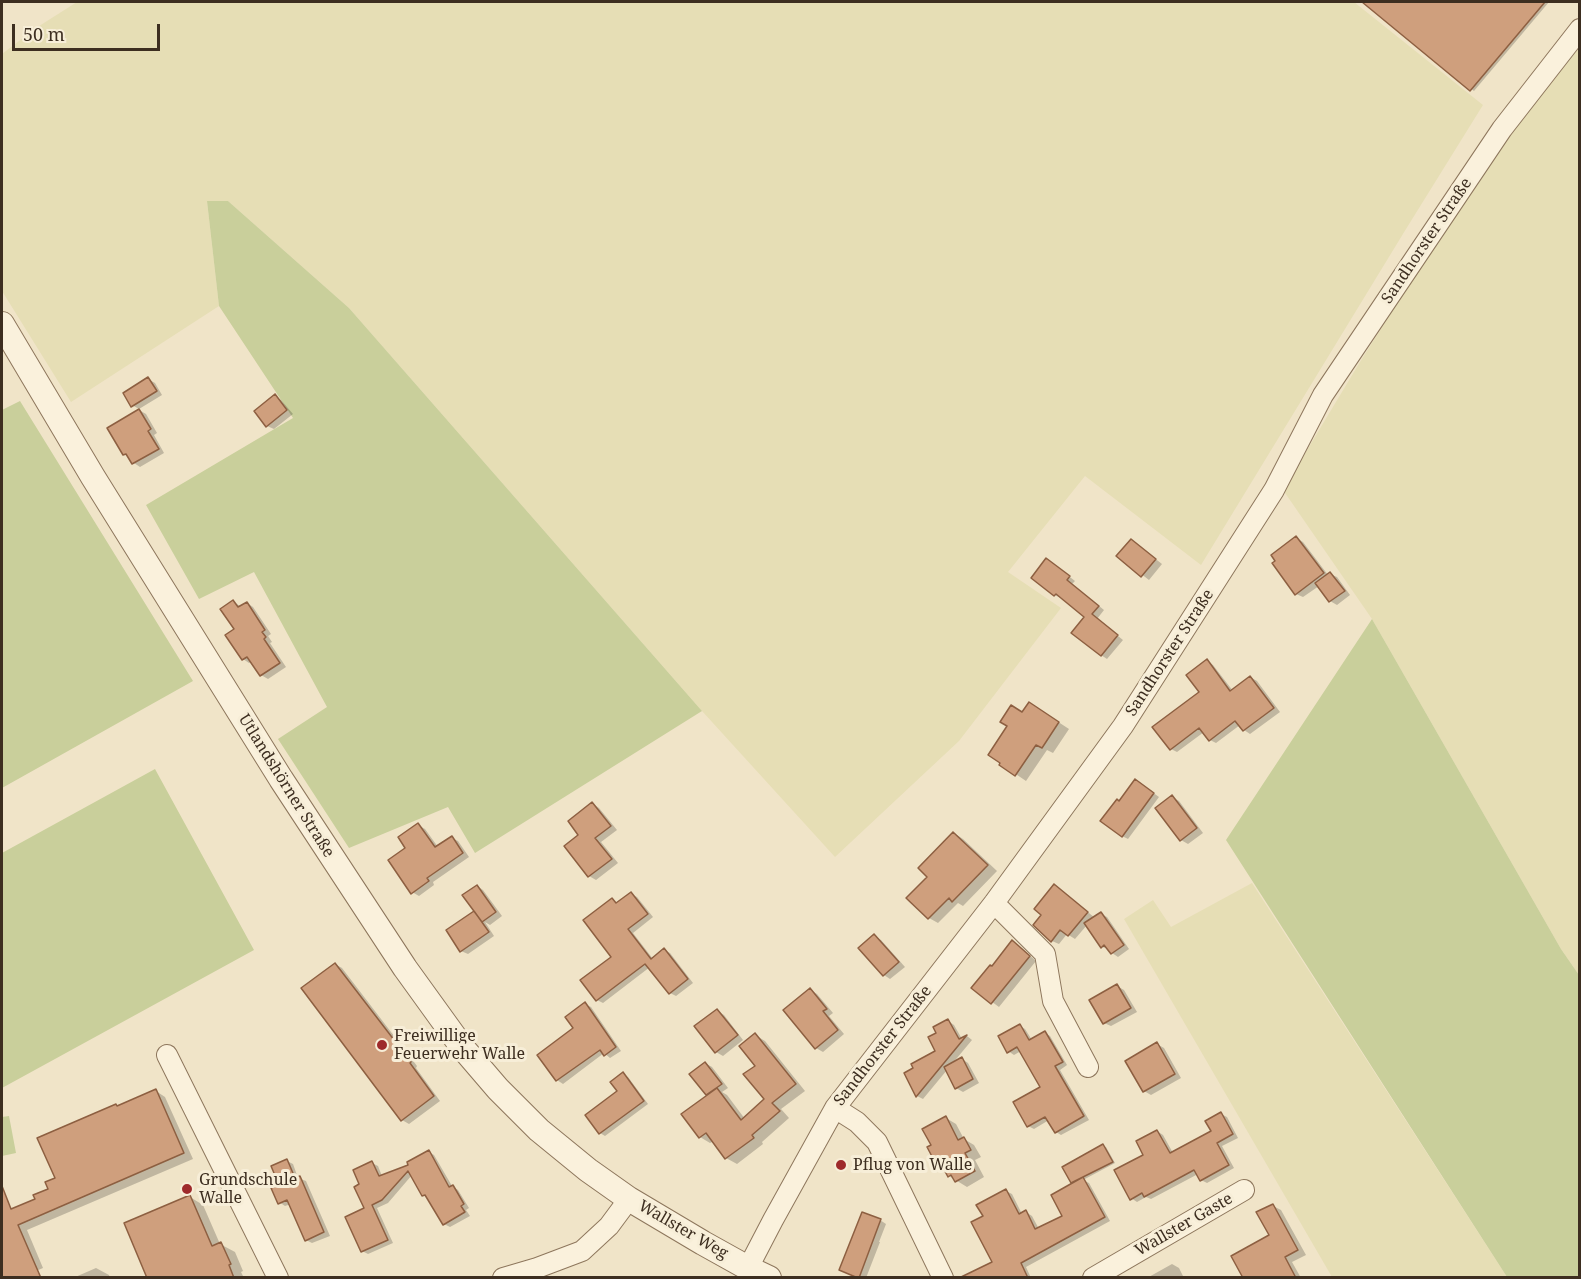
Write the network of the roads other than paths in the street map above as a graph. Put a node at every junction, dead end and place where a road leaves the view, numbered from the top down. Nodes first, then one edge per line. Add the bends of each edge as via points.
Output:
1 (1580, 29) edge
2 (2, 324) edge
3 (994, 903) junction
4 (167, 1055) dead end
5 (1088, 1067) dead end
6 (835, 1108) junction
7 (1244, 1190) dead end
8 (629, 1199) junction
9 (539, 1273) edge
10 (758, 1273) edge
11 (278, 1278) edge
12 (503, 1278) edge
13 (943, 1278) edge
14 (1093, 1278) edge

1 - 3 street, Sandhorster Straße via 1502,129 1323,395 1274,490 1123,726
2 - 8 street, Utlandshörner Straße via 280,780 405,968 462,1047 539,1130
3 - 5 street via 1045,954 1053,1001
3 - 6 street, Sandhorster Straße
4 - 11 street
6 - 10 street, Sandhorster Straße via 773,1220
6 - 13 street via 857,1122 878,1143
7 - 14 street, Wallster Gaste
8 - 9 street via 609,1226 582,1251
8 - 10 street, Wallster Weg
9 - 12 street

